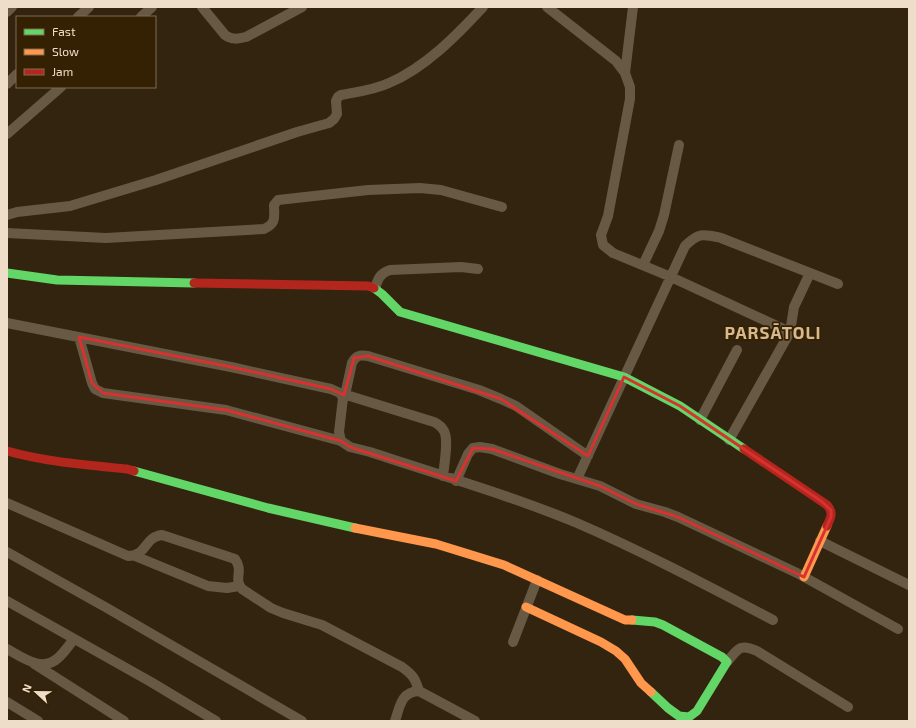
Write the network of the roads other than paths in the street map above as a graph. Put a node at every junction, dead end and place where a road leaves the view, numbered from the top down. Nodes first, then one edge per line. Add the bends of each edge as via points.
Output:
1 (12, 7) edge
2 (89, 7) edge
3 (152, 7) edge
4 (202, 7) edge
5 (302, 7) edge
6 (483, 7) edge
7 (548, 7) edge
8 (632, 7) edge
9 (7, 12) edge
10 (79, 16) edge
11 (142, 16) edge
12 (625, 73) junction
13 (16, 75) edge
14 (7, 84) edge
15 (60, 88) edge
16 (7, 134) edge
17 (679, 145) dead end
18 (502, 207) dead end
19 (7, 215) edge
20 (7, 233) edge
21 (643, 265) junction
22 (478, 269) dead end
23 (7, 273) edge
24 (810, 273) junction
25 (671, 277) junction
26 (838, 284) dead end
27 (375, 288) junction
28 (7, 323) edge
29 (790, 332) junction
30 (79, 337) junction
31 (737, 350) dead end
32 (624, 377) junction
33 (342, 394) junction
34 (700, 420) junction
35 (729, 440) junction
36 (341, 441) junction
37 (7, 451) edge
38 (588, 456) junction
39 (443, 476) junction
40 (577, 479) junction
41 (456, 481) junction
42 (7, 503) edge
43 (820, 541) junction
44 (7, 552) edge
45 (135, 556) junction
46 (804, 577) junction
47 (537, 580) junction
48 (909, 585) edge
49 (239, 586) junction
50 (7, 601) edge
51 (526, 607) junction
52 (773, 620) dead end
53 (898, 629) dead end
54 (74, 639) junction
55 (513, 642) dead end
56 (7, 648) edge
57 (727, 662) junction
58 (33, 663) junction
59 (419, 691) junction
60 (7, 702) edge
61 (848, 707) dead end
62 (38, 721) edge
63 (124, 721) edge
64 (216, 721) edge
65 (302, 721) edge
66 (395, 721) edge
67 (475, 721) edge

1 - 9 street
2 - 10 street
3 - 11 street
4 - 5 street via 225,35 238,39
6 - 19 street via 441,49 410,72 387,84 341,95 336,101 337,114 329,123 70,206
7 - 12 street via 616,61
8 - 12 street
12 - 21 street via 630,86 630,99 608,216 601,236 604,245 613,253
13 - 14 street
15 - 16 street
17 - 21 street via 664,215
18 - 20 street via 441,190 382,189 278,200 274,205 274,221 271,226 264,229 106,238
21 - 25 street
22 - 27 street via 461,267 390,270 379,276
23 - 27 street via 64,280 354,285
24 - 25 street via 721,238 703,234 685,246
24 - 26 street
24 - 29 street via 794,307
25 - 29 street
25 - 32 street
27 - 32 street via 400,312
28 - 30 street
29 - 35 street
30 - 33 street via 231,367 331,389
30 - 36 street via 92,382 95,389 103,394 226,410
31 - 34 street
32 - 34 street via 668,399
32 - 38 street
33 - 36 street via 339,432
33 - 38 street via 354,358 360,355 368,356 501,399 516,406
33 - 39 street via 440,426 446,437
34 - 35 street
35 - 43 street via 831,510 831,517
36 - 39 street via 350,447
37 - 47 street via 56,461 127,469 268,508 436,544 504,565
38 - 40 street
39 - 41 street
40 - 41 street via 480,447 473,448 468,454
40 - 46 street via 600,486 636,504 678,517
41 - 52 street via 577,523 650,556
42 - 45 street via 128,556
43 - 46 street
43 - 48 street
44 - 65 street
45 - 49 street via 208,586
45 - 49 street via 148,541 162,535 235,559 240,569
46 - 53 street
47 - 51 street
47 - 57 street via 625,620 663,625
49 - 59 street via 272,608 322,625 402,667 416,679
50 - 54 street
51 - 55 street
51 - 57 street via 616,650 641,683 679,716 689,717 697,711
54 - 58 street via 52,662
54 - 64 street
56 - 58 street
57 - 61 street via 738,649 748,647
58 - 63 street
59 - 66 street via 407,694
59 - 67 street
60 - 62 street

